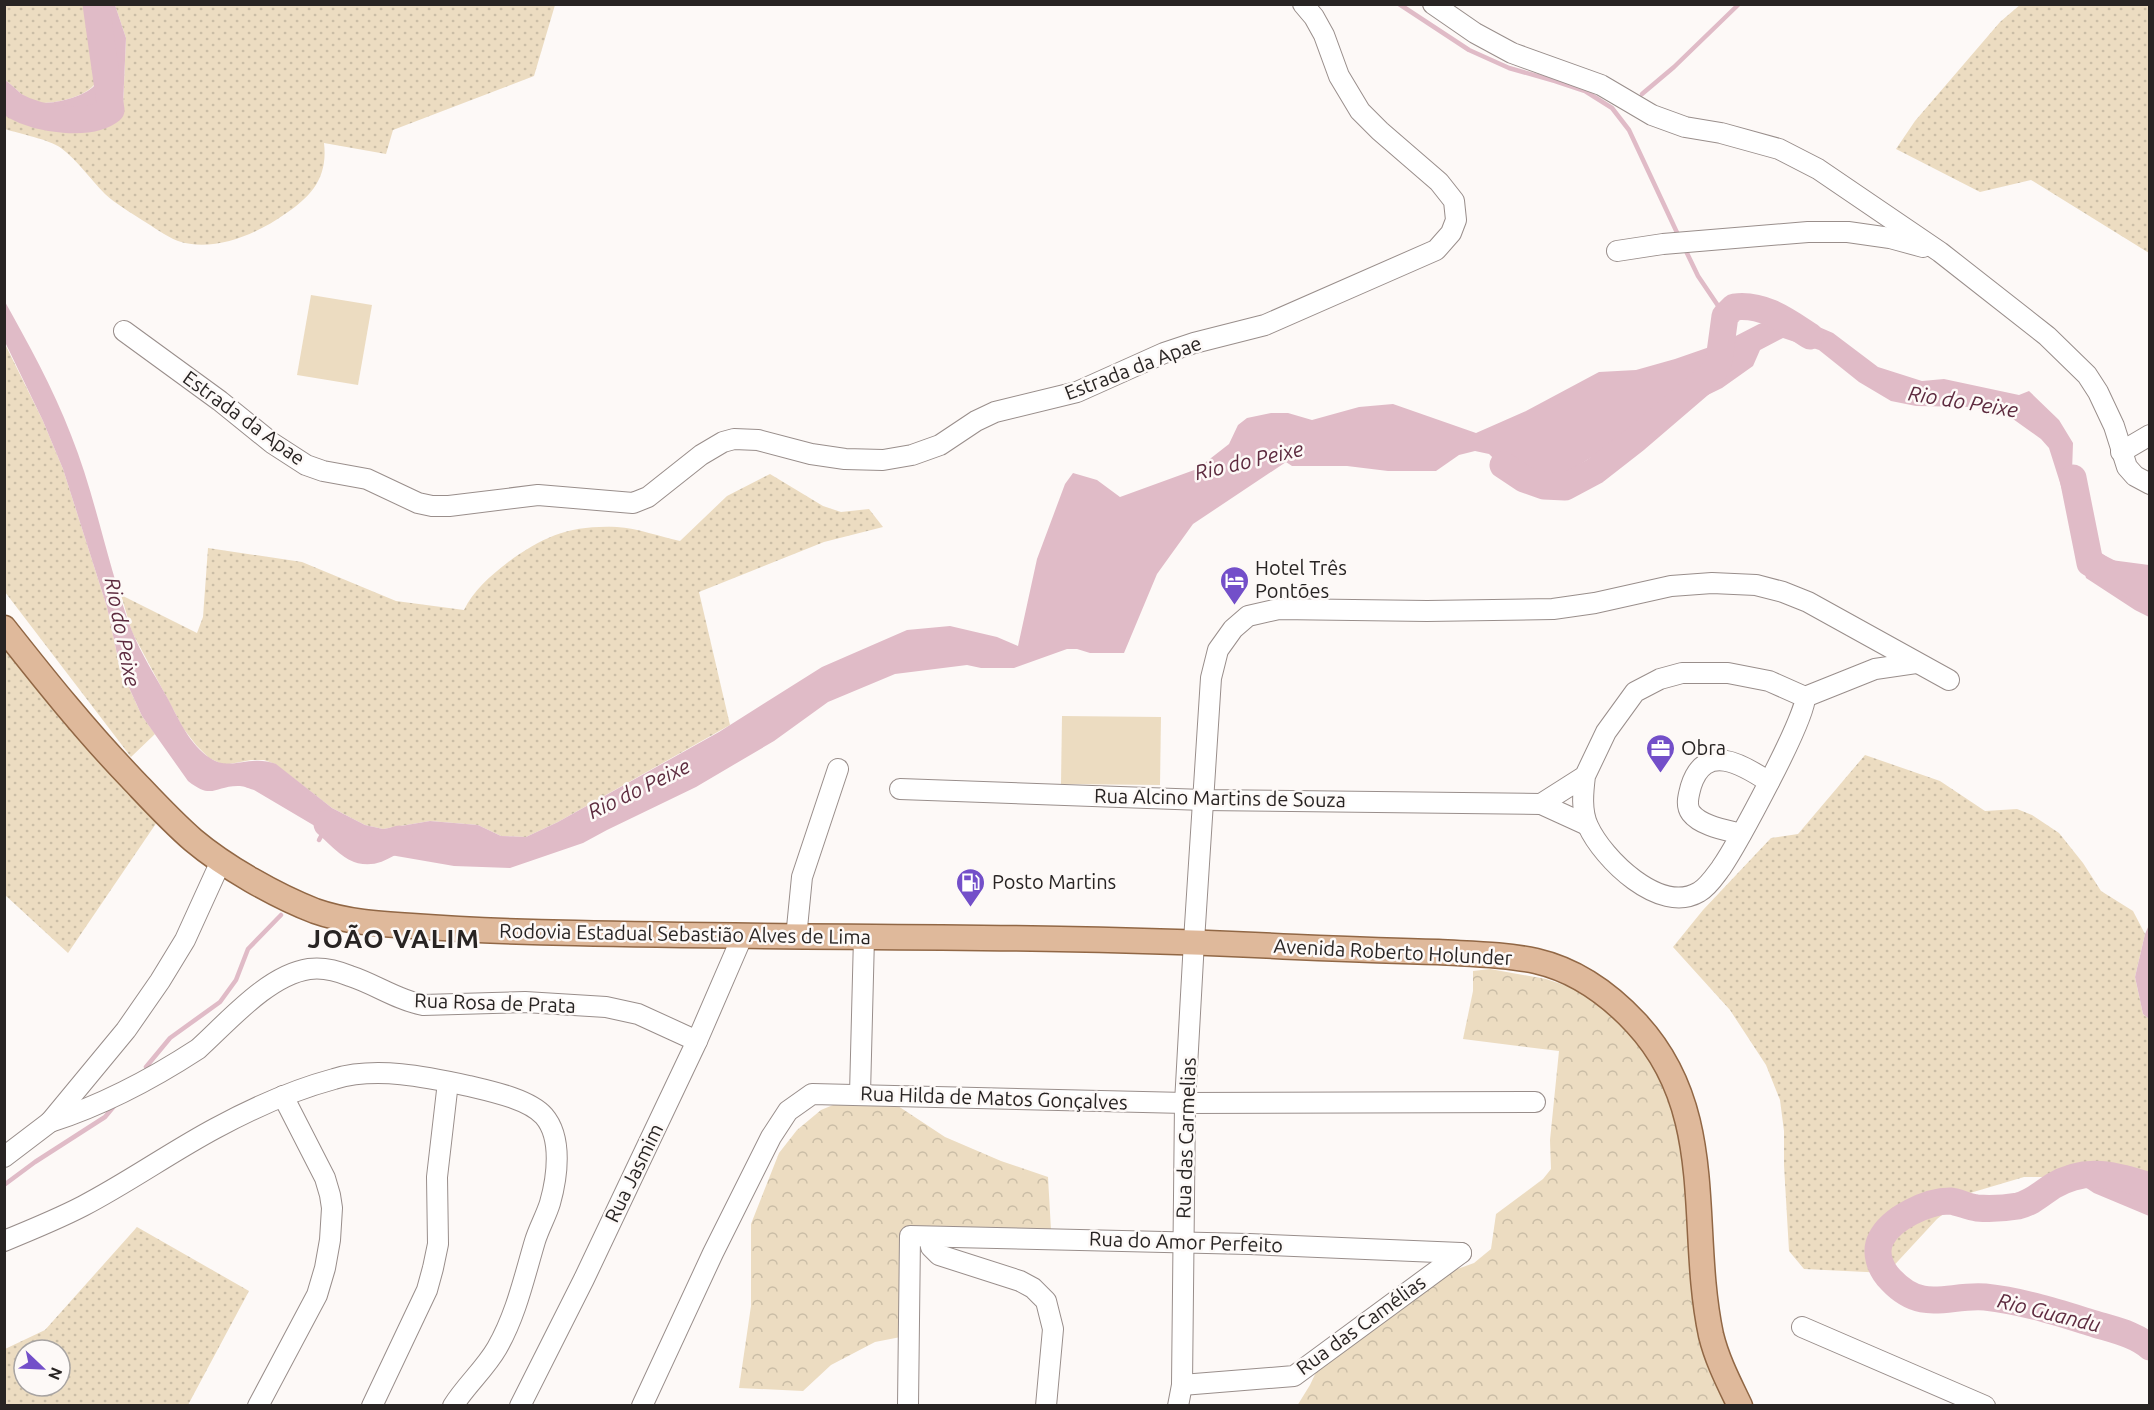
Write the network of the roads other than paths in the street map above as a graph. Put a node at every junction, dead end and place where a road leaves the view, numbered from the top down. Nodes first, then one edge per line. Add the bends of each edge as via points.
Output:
1 (1303, 4) edge
2 (1433, 4) edge
3 (1617, 251) dead end
4 (1940, 252) junction
5 (124, 331) dead end
6 (2150, 435) edge
7 (2121, 452) junction
8 (2150, 484) edge
9 (4, 628) edge
10 (1916, 663) junction
11 (1949, 680) dead end
12 (1805, 697) junction
13 (838, 769) dead end
14 (1585, 776) junction
15 (1769, 782) junction
16 (900, 789) dead end
17 (1203, 800) junction
18 (1541, 804) junction
19 (1587, 825) junction
20 (1741, 834) junction
21 (221, 861) junction
22 (742, 937) junction
23 (796, 938) junction
24 (864, 938) junction
25 (1194, 941) junction
26 (697, 1041) junction
27 (448, 1082) junction
28 (860, 1094) junction
29 (283, 1096) junction
30 (1535, 1102) dead end
31 (1185, 1103) junction
32 (50, 1122) junction
33 (4, 1157) edge
34 (920, 1237) junction
35 (4, 1241) edge
36 (1183, 1242) junction
37 (1461, 1253) joint
38 (1802, 1327) dead end
39 (1182, 1385) junction
40 (258, 1406) edge
41 (372, 1406) edge
42 (453, 1406) edge
43 (520, 1406) edge
44 (642, 1406) edge
45 (908, 1406) edge
46 (1046, 1406) edge
47 (1178, 1406) edge
48 (1740, 1406) edge
49 (1985, 1406) edge

1 - 5 street, Estrada da Apae via 1324,35 1339,76 1355,104 1439,182 1454,201 1456,220 1444,243 1411,262 1265,325 1174,350 1077,392 995,412 940,445 912,455 883,460 845,459 758,440 734,439 701,455 648,497 633,503 538,495 432,506 367,479 306,465
2 - 4 street via 1512,53 1601,85 1668,122 1758,142 1797,157
3 - 4 street via 1671,243 1848,232 1890,238
4 - 7 street via 2047,336 2086,375 2107,410
6 - 7 street
7 - 8 street via 2135,476
9 - 21 main road, Rodovia Estadual Sebastião Alves de Lima via 102,748 173,822
10 - 11 street, Rua das Carmelias
10 - 12 street via 1875,669
10 - 17 street, Rua das Carmelias via 1808,602 1756,585 1671,586 1553,609 1279,609 1248,616 1218,650 1211,678
12 - 14 street via 1769,681 1728,673 1682,673 1660,679 1635,692 1606,732
12 - 15 street via 1805,705
13 - 23 street via 802,877
14 - 18 street
14 - 19 street
15 - 20 street
15 - 20 street via 1724,760 1709,760 1694,778 1689,794 1690,812 1704,822
16 - 17 street, Rua Alcino Martins de Souza
17 - 18 street, Rua Alcino Martins de Souza
17 - 25 street, Rua das Carmelias
18 - 19 street, Rua Alcino Martins de Souza
19 - 20 street via 1624,872 1650,890 1670,897 1701,891 1721,868
21 - 22 main road, Rodovia Estadual Sebastião Alves de Lima via 314,910 371,923 502,932
21 - 32 street via 185,939 160,981 126,1030
22 - 23 main road, Rodovia Estadual Sebastião Alves de Lima
22 - 26 street, Rua Jasmim
23 - 24 main road, Rodovia Estadual Sebastião Alves de Lima
24 - 25 main road, Rodovia Estadual Sebastião Alves de Lima
24 - 28 street
25 - 31 street, Rua das Carmelias
25 - 48 main road, Avenida Roberto Holunder via 1511,957 1560,968 1617,1004 1661,1055 1682,1097 1696,1175 1712,1338
26 - 32 street, Rua Rosa de Prata via 638,1014 606,1008 525,1002 423,1005 350,976 309,969 268,987 185,1058 109,1100
26 - 43 street, Rua Jasmim
27 - 29 street via 357,1074
27 - 41 street via 434,1268
27 - 42 street via 492,1091 536,1109 554,1134 556,1155 549,1204 510,1321 489,1361
28 - 31 street, Rua Hilda de Matos Gonçalves
28 - 44 street, Rua Hilda de Matos Gonçalves via 812,1094 788,1111 718,1242
29 - 35 street via 216,1128 84,1206
29 - 40 street via 325,1178 332,1208 330,1240 317,1295
30 - 31 street, Rua Hilda de Matos Gonçalves
31 - 36 street, Rua das Carmelias
32 - 33 street
34 - 36 street, Rua do Amor Perfeito
34 - 45 street
34 - 46 street via 939,1255 1020,1281 1046,1301 1053,1329
36 - 37 street, Rua do Amor Perfeito
36 - 39 street, Rua das Carmelias
37 - 39 street, Rua das Camélias via 1294,1376
38 - 49 street
39 - 47 street, Rua das Carmelias

